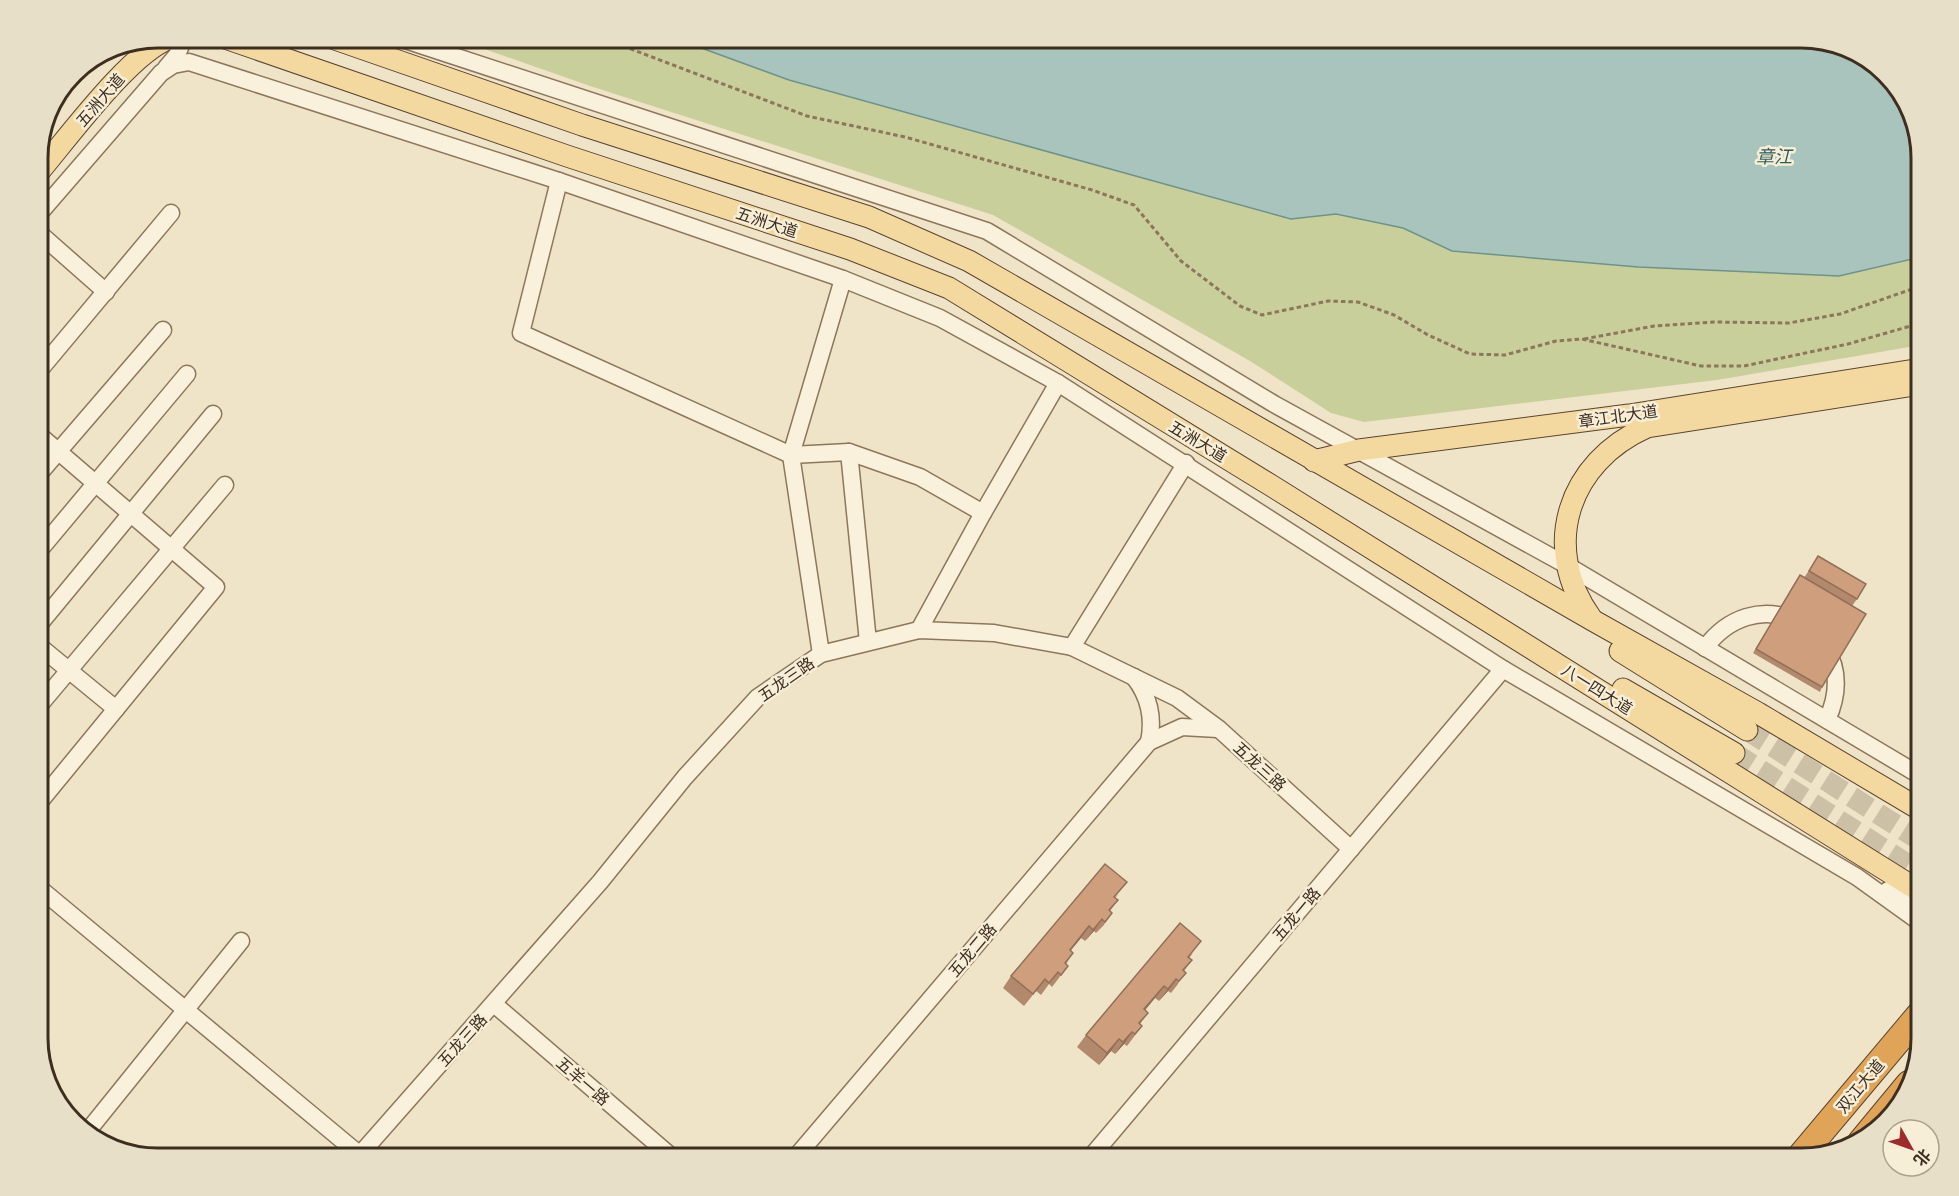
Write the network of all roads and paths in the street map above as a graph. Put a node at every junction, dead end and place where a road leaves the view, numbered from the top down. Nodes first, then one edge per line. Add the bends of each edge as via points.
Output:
1 (150, 48) edge
2 (180, 48) edge
3 (255, 48) edge
4 (361, 48) edge
5 (429, 48) edge
6 (628, 48) edge
7 (141, 49) edge
8 (134, 61) junction
9 (161, 73) junction
10 (48, 161) edge
11 (559, 181) junction
12 (48, 203) edge
13 (171, 213) dead end
14 (48, 241) edge
15 (843, 279) junction
16 (1911, 289) edge
17 (106, 292) junction
18 (1911, 326) edge
19 (163, 330) dead end
20 (1582, 339) junction
21 (48, 360) edge
22 (1911, 371) edge
23 (187, 374) dead end
24 (1058, 383) junction
25 (1911, 386) edge
26 (213, 414) dead end
27 (48, 444) edge
28 (1359, 450) junction
29 (58, 452) junction
30 (849, 452) junction
31 (791, 455) junction
32 (1314, 461) junction
33 (48, 464) edge
34 (1186, 464) junction
35 (95, 483) junction
36 (225, 485) dead end
37 (1272, 486) junction
38 (983, 513) junction
39 (130, 514) junction
40 (48, 540) edge
41 (171, 548) junction
42 (1568, 566) junction
43 (48, 614) edge
44 (1594, 621) junction
45 (919, 630) junction
46 (868, 642) junction
47 (1072, 647) junction
48 (1705, 648) junction
49 (48, 654) edge
50 (821, 654) junction
51 (1503, 669) junction
52 (68, 671) junction
53 (1132, 674) junction
54 (48, 695) edge
55 (116, 709) junction
56 (1827, 720) junction
57 (1219, 729) junction
58 (1747, 730) tunnel mouth
59 (1149, 742) junction
60 (1734, 753) tunnel mouth
61 (1911, 771) edge
62 (48, 792) edge
63 (1911, 803) edge
64 (1351, 849) junction
65 (1857, 877) junction
66 (1911, 885) edge
67 (48, 895) edge
68 (1911, 899) edge
69 (1911, 914) edge
70 (241, 941) dead end
71 (494, 1004) junction
72 (186, 1010) junction
73 (1911, 1026) edge
74 (1910, 1051) edge
75 (92, 1126) edge
76 (1835, 1142) edge
77 (347, 1148) edge
78 (366, 1148) edge
79 (661, 1148) edge
80 (804, 1148) edge
81 (1098, 1148) edge
82 (1808, 1148) edge

1 - 8 main road, 五洲大道
2 - 9 street
3 - 37 main road, 五洲大道 via 850,249 949,288
4 - 32 main road via 582,125 869,217 969,261
5 - 28 street via 987,231 1274,404
6 - 20 path via 807,116 905,137 1134,205 1181,261 1240,306 1262,315 1328,301 1358,302 1395,315 1470,354 1505,356
7 - 8 main road
8 - 10 main road, 五洲大道
9 - 11 street via 180,63 197,62
9 - 12 street
11 - 15 street
11 - 31 street via 521,333
13 - 17 street
14 - 17 street
15 - 24 street via 940,318
15 - 31 street
16 - 20 path via 1840,314 1789,323 1654,326
17 - 21 street
18 - 20 path via 1744,366 1701,366
19 - 29 street
22 - 28 main road, 章江北大道 via 1629,415
23 - 35 street
24 - 34 street
24 - 38 street
25 - 42 main road, 章江北大道 via 1647,428 1611,448 1583,479 1566,526
26 - 39 street
27 - 29 street
28 - 32 main road, 章江北大道
28 - 42 street
29 - 33 street
29 - 35 street
30 - 31 street
30 - 38 street via 920,477
30 - 46 street
31 - 50 street
32 - 44 main road
32 - 58 main road
34 - 47 street
34 - 51 street
35 - 39 street
35 - 40 street
36 - 41 street
37 - 60 main road
37 - 66 main road, 八一四大道
38 - 45 street
39 - 41 street
39 - 43 street
41 - 52 street
41 - 55 street via 216,587
42 - 44 main road, 章江北大道 via 1576,593
42 - 48 street
44 - 63 main road
45 - 46 street, 五龙三路
45 - 47 street, 五龙三路 via 994,633
46 - 50 street, 五龙三路
47 - 53 street, 五龙三路
48 - 56 street
48 - 56 street via 1712,637 1732,622 1756,614 1781,615 1804,625 1822,641 1833,662 1835,698
49 - 52 street
50 - 71 street, 五龙三路 via 758,697 685,777
51 - 64 street, 五龙一路
51 - 65 street
52 - 54 street
52 - 55 street
53 - 57 street, 五龙三路 via 1177,698
53 - 59 street via 1148,703
55 - 62 street
56 - 61 street
57 - 59 street via 1182,728
57 - 64 street, 五龙三路
59 - 80 street, 五龙二路
64 - 81 street, 五龙一路
65 - 68 street
65 - 69 street
67 - 72 street
70 - 72 street
71 - 78 street, 五龙三路
71 - 79 street, 五羊一路
72 - 75 street
72 - 77 street
73 - 82 highway, 双江大道
74 - 76 highway

